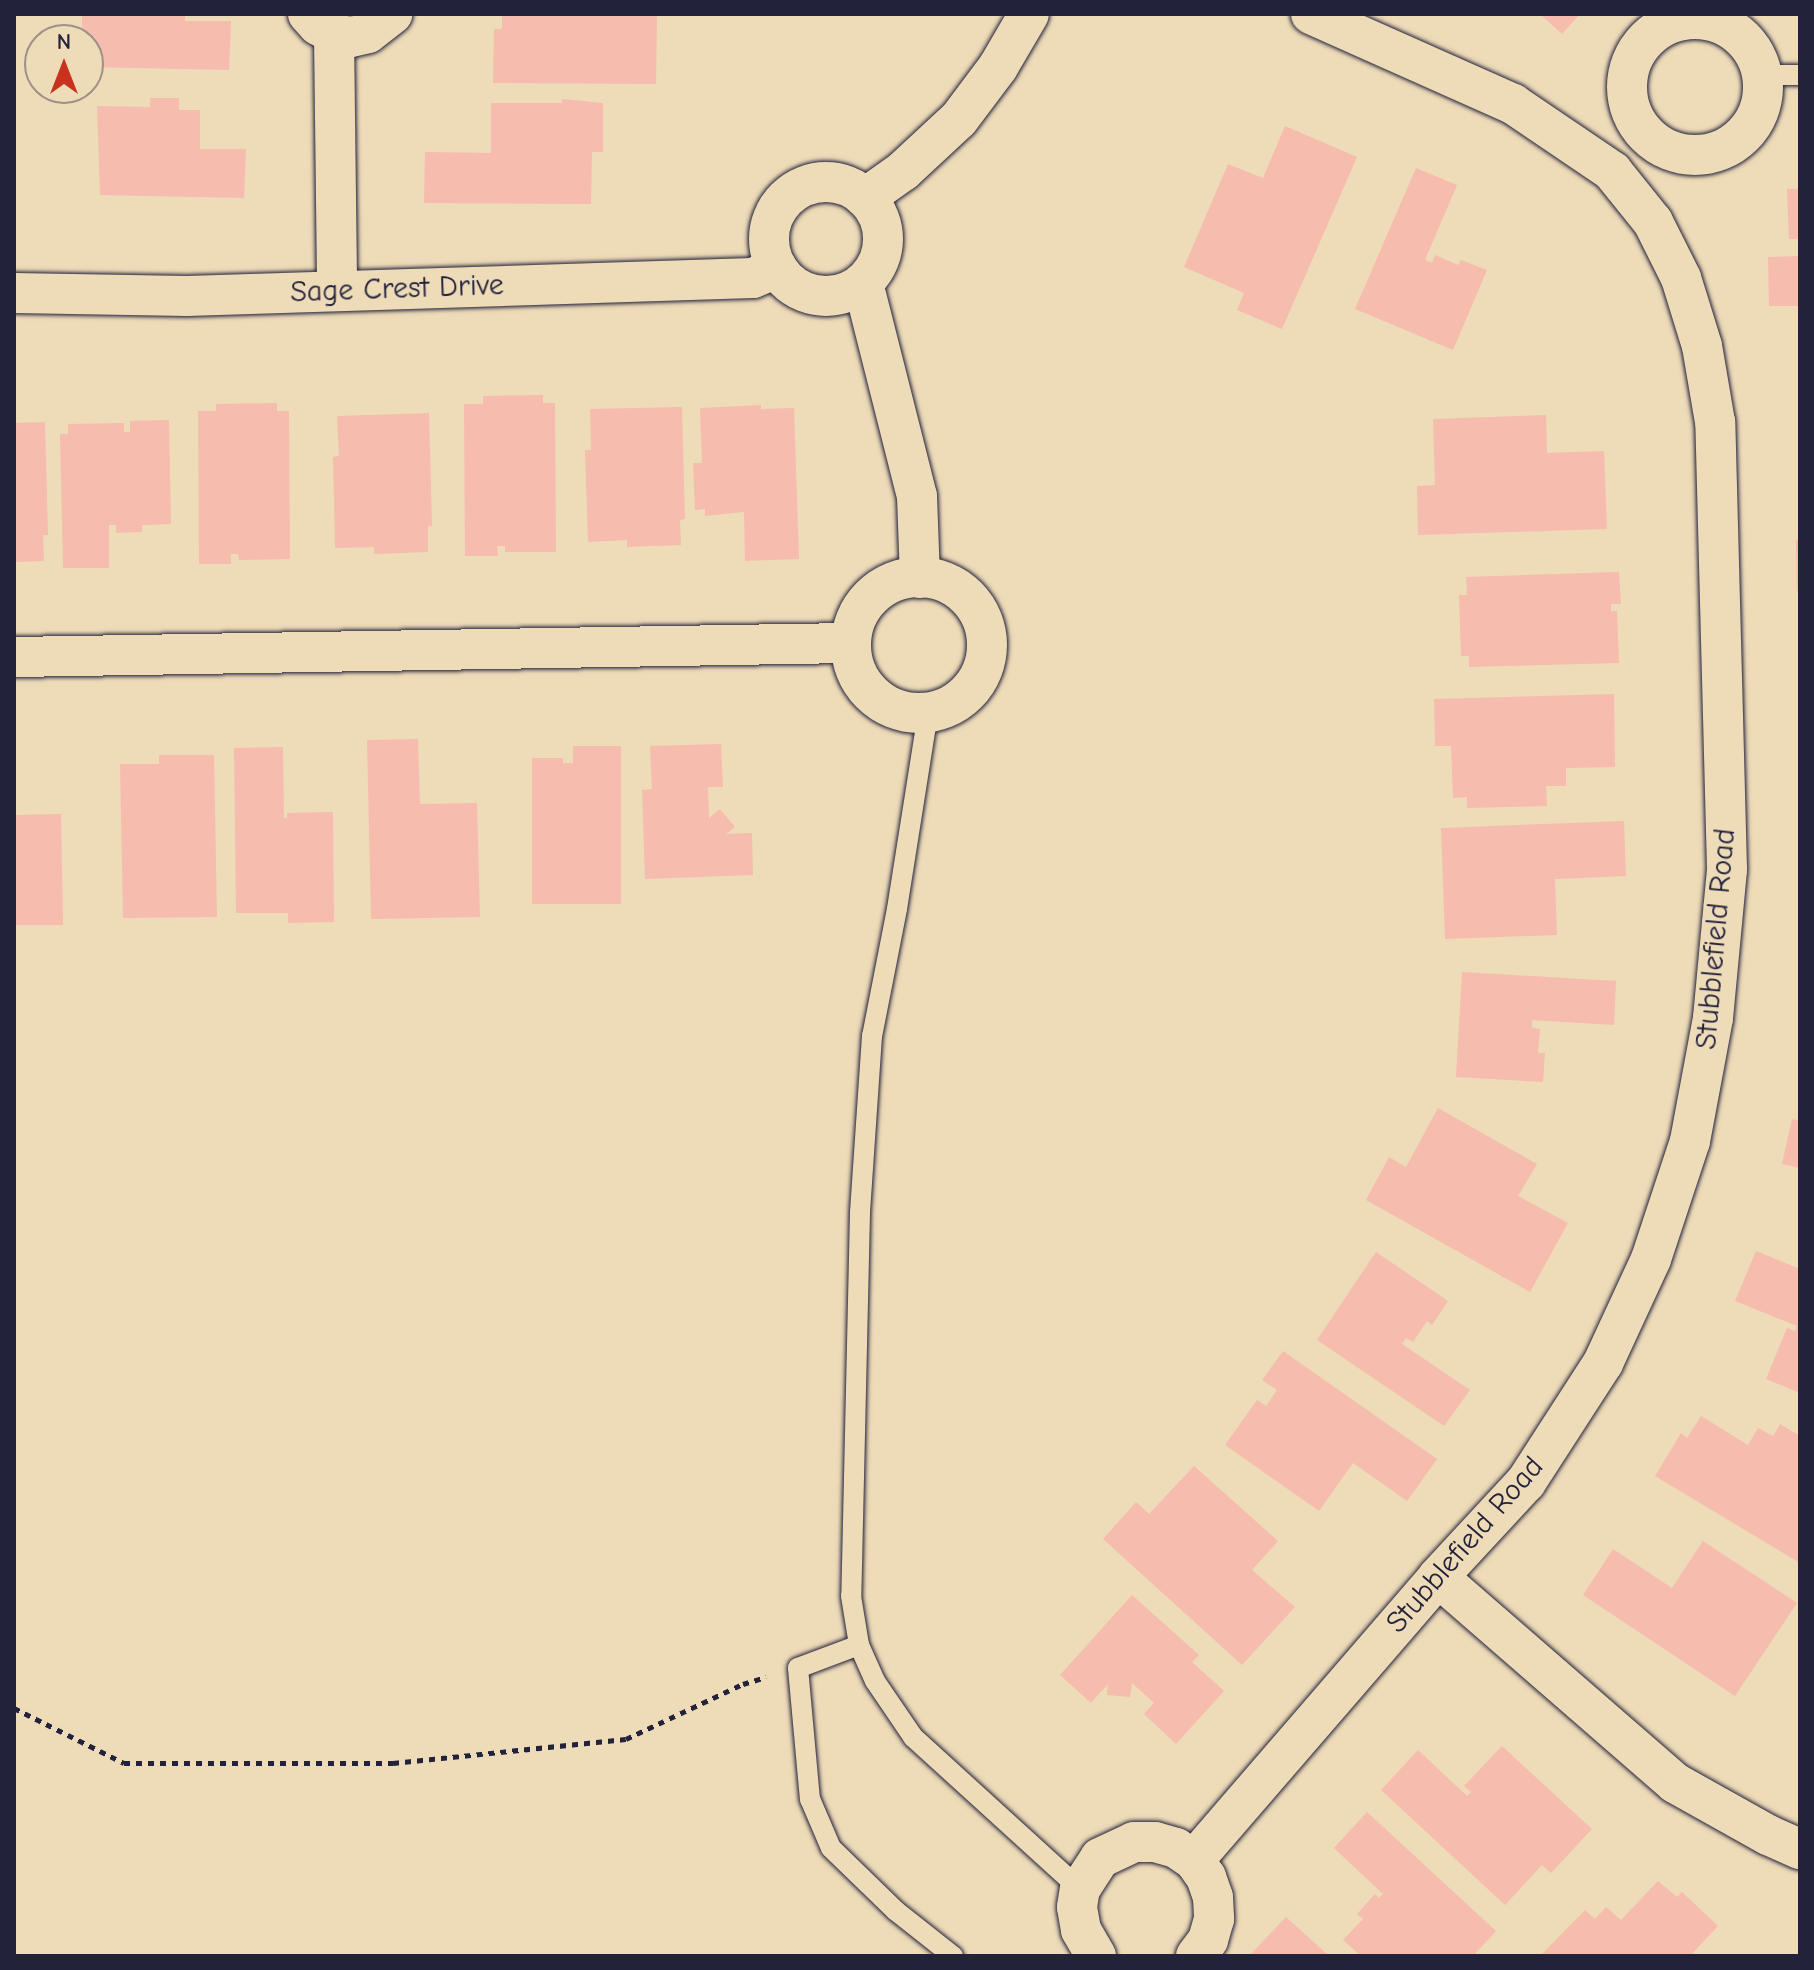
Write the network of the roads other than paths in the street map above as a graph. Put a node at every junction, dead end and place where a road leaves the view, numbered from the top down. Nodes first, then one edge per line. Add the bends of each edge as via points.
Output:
1 (392, 14) edge
2 (1029, 14) edge
3 (1311, 14) edge
4 (321, 24) edge
5 (1781, 75) edge
6 (1640, 127) junction
7 (1612, 171) junction
8 (865, 198) junction
9 (777, 268) junction
10 (863, 283) junction
11 (337, 291) junction
12 (14, 293) edge
13 (920, 578) junction
14 (850, 643) junction
15 (14, 657) edge
16 (928, 713) junction
17 (1438, 1577) junction
18 (859, 1645) junction
19 (1800, 1849) edge
20 (1194, 1860) junction
21 (1080, 1889) junction
22 (953, 1956) edge
23 (1096, 1956) edge
24 (1196, 1956) edge

1 - 4 street via 368,33 351,37
2 - 8 street via 959,119
3 - 7 street, Stubblefield Road via 1513,104
4 - 11 street
5 - 6 street via 1763,96 1744,134 1727,147 1704,155 1680,154 1658,145
5 - 6 street via 1725,25 1704,19 1665,25 1643,42 1629,67 1629,108
6 - 7 street
7 - 17 street, Stubblefield Road via 1653,222 1681,278 1702,346 1715,422 1727,869 1713,1018 1697,1110 1672,1200 1603,1363 1526,1482
8 - 9 street via 835,182 795,191 772,221 769,241
8 - 10 street via 882,224 884,245 877,266
9 - 10 street via 791,284 823,296
9 - 11 street, Sage Crest Drive via 753,278
10 - 13 street via 917,496
11 - 12 street, Sage Crest Drive via 187,296
13 - 14 street via 889,583 873,594 853,625
13 - 16 street via 949,584 966,596 980,613 986,633 983,665 968,692 950,706
14 - 15 street
14 - 16 street via 853,666 882,703 904,712
16 - 18 lane via 872,1036 860,1213 851,1596
17 - 19 street via 1675,1783
17 - 20 street, Stubblefield Road
18 - 21 lane via 875,1681 913,1737
18 - 22 lane via 798,1668 810,1799 831,1848 896,1911
20 - 21 street via 1176,1848 1134,1842 1100,1858
20 - 24 street via 1206,1877 1214,1908 1208,1940
21 - 23 street via 1081,1930

